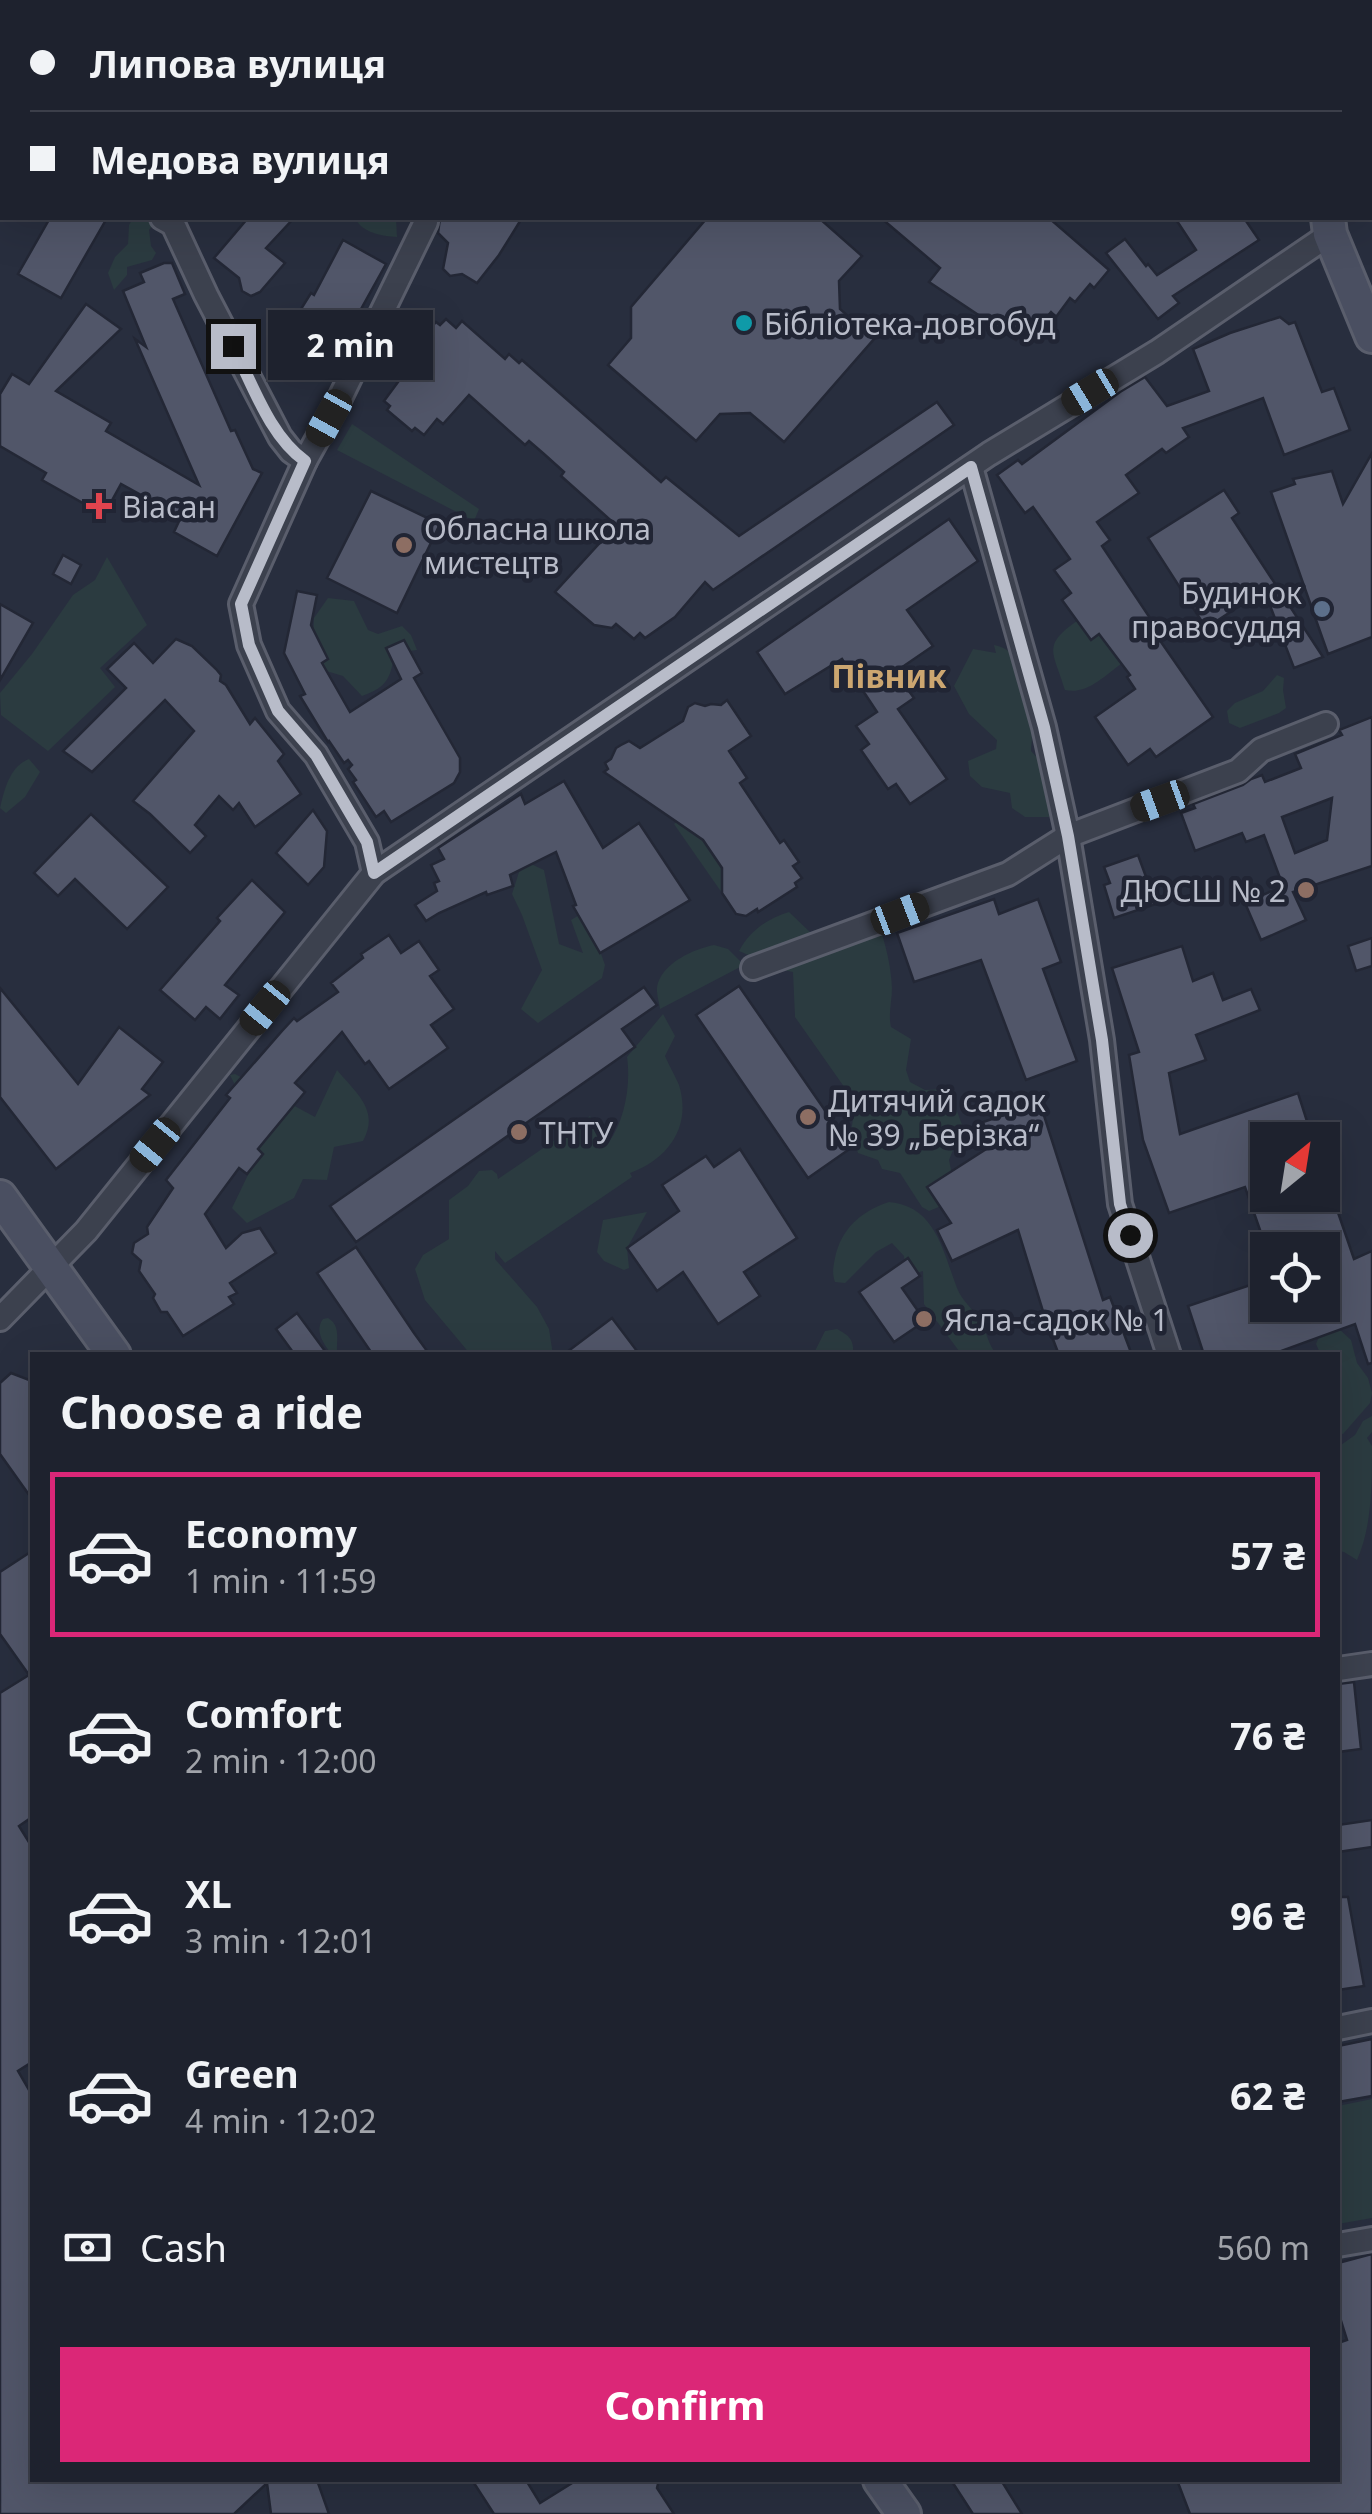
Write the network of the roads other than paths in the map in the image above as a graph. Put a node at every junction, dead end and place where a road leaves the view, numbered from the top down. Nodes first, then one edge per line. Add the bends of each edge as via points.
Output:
1 (166, 220) edge
2 (426, 222) dead end
3 (1329, 226) edge
4 (1362, 284) edge
5 (1372, 336) edge
6 (305, 461) junction
7 (971, 467) junction
8 (1326, 724) dead end
9 (1068, 836) junction
10 (374, 873) junction
11 (753, 968) dead end
12 (0, 1196) edge
13 (53, 1268) junction
14 (0, 1320) edge
15 (112, 1352) edge
16 (1168, 1352) edge
17 (1372, 1664) edge
18 (1340, 1668) edge
19 (1372, 2021) edge
20 (1340, 2028) edge
21 (1372, 2239) edge
22 (1340, 2245) edge
23 (881, 2482) edge
24 (904, 2514) edge

1 - 6 street via 280,437
2 - 6 street
3 - 4 main road
3 - 7 street via 1157,352
4 - 5 main road
6 - 10 street via 241,604 249,645 278,711 316,755 367,842
7 - 9 street
7 - 10 street
8 - 9 street via 1261,750 1238,771
9 - 11 street via 1008,874
9 - 16 street via 1102,1040 1120,1204
10 - 13 street
12 - 13 main road
13 - 14 street
13 - 15 main road
17 - 18 street
19 - 20 street
21 - 22 street
23 - 24 main road

